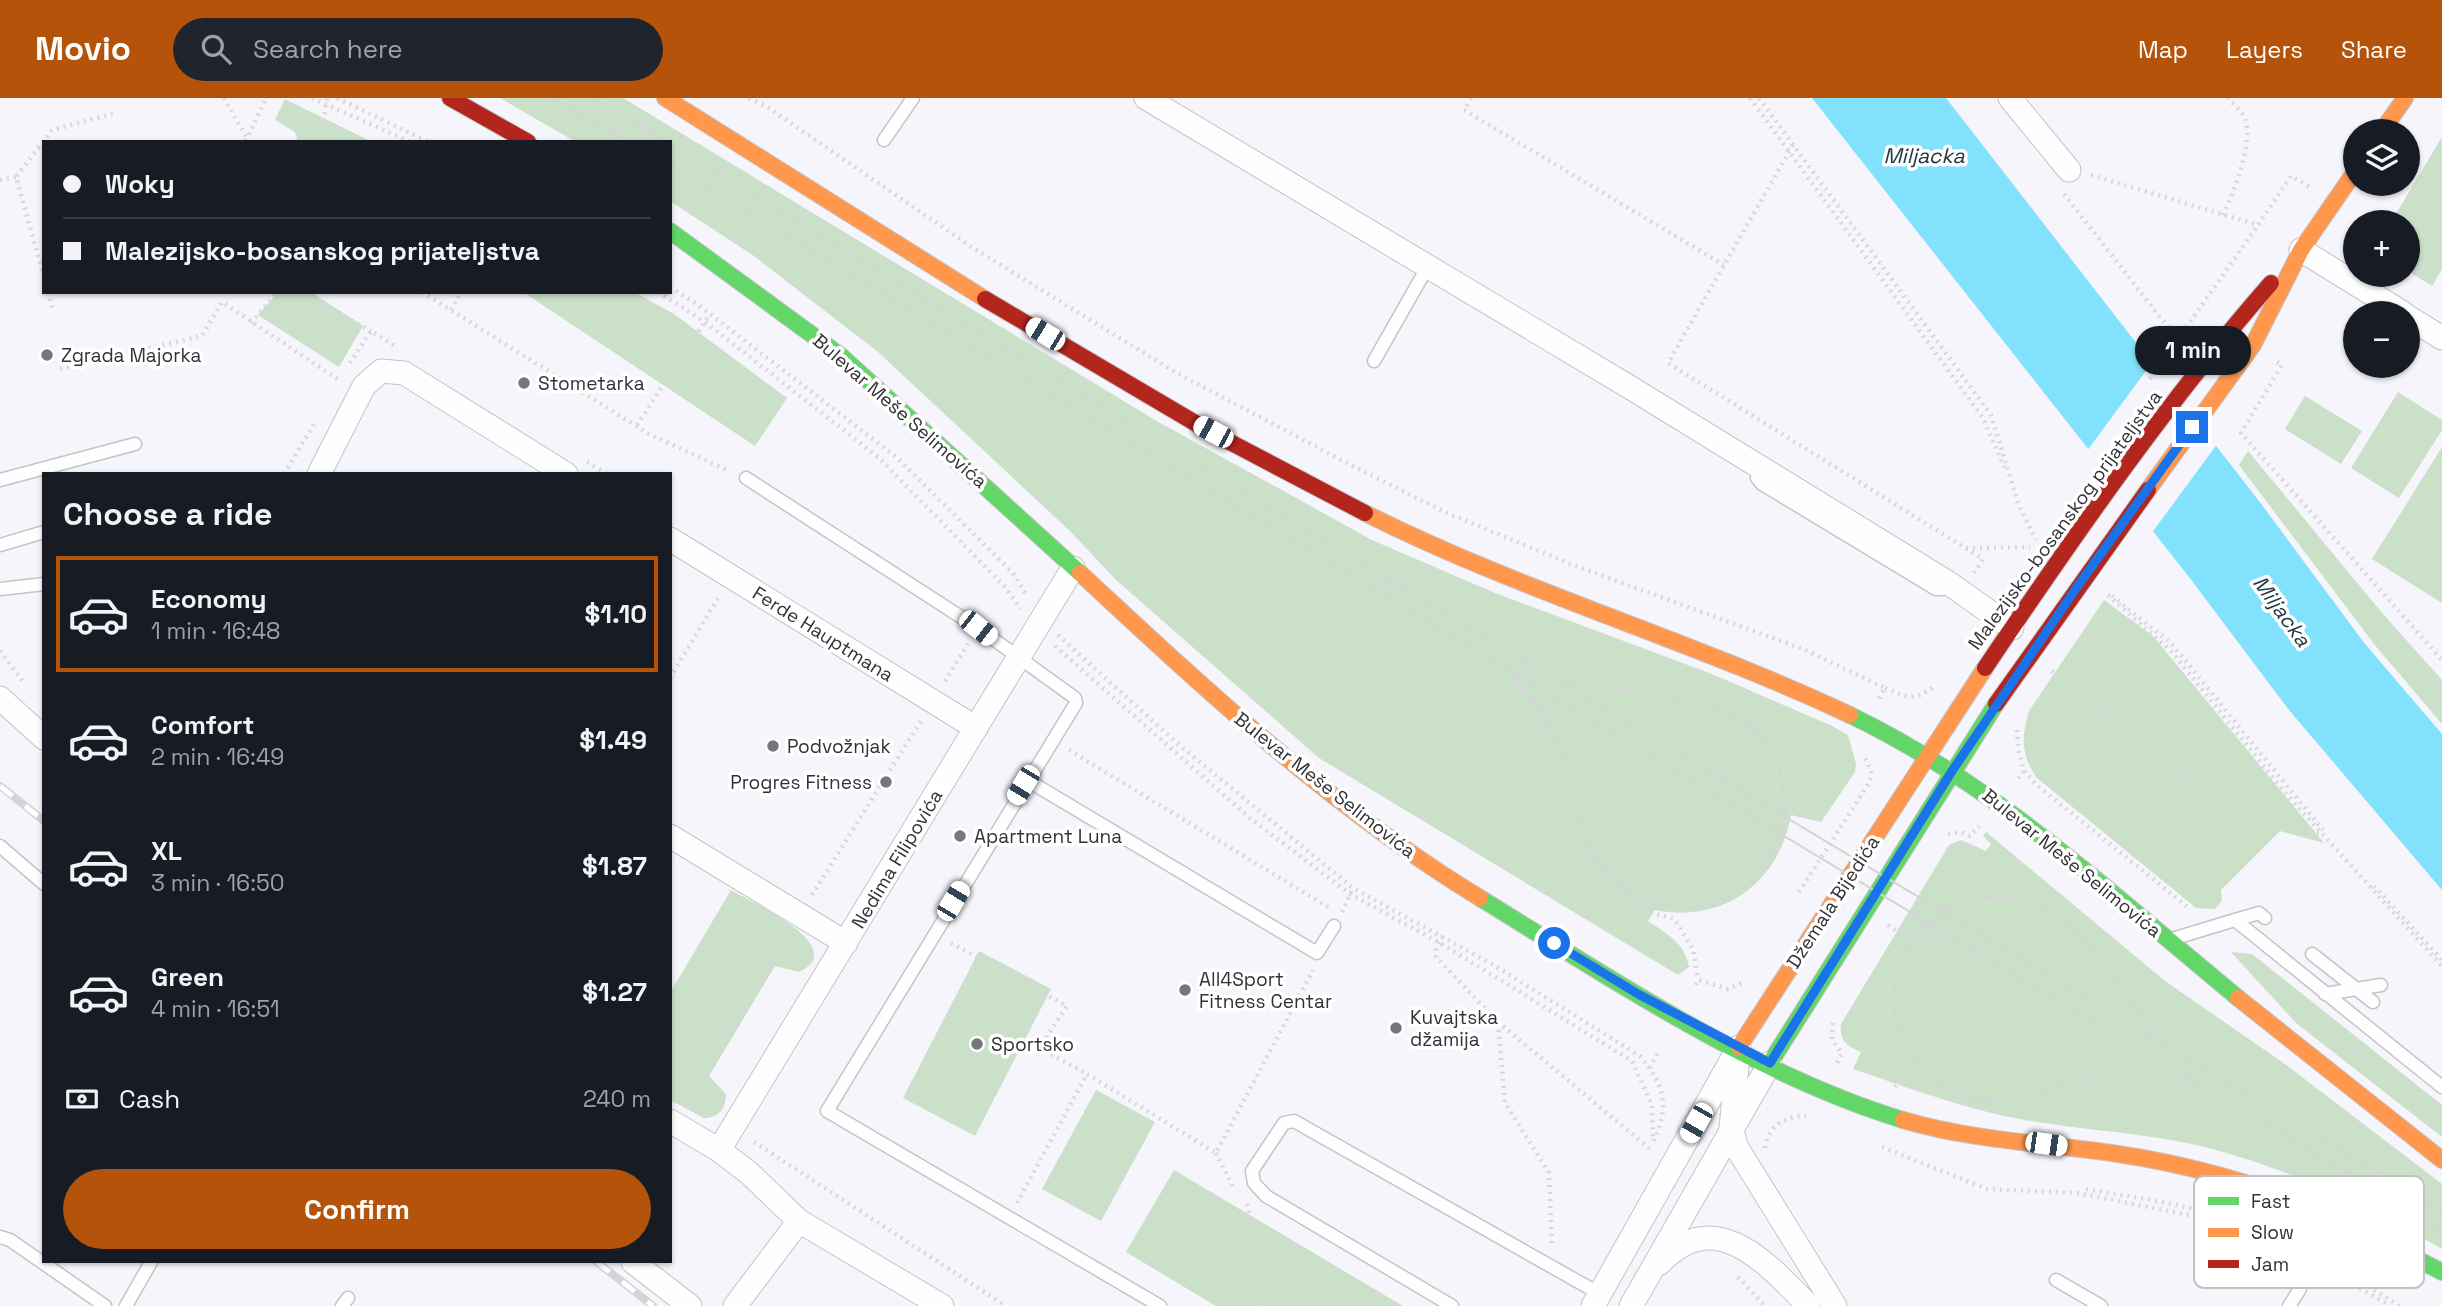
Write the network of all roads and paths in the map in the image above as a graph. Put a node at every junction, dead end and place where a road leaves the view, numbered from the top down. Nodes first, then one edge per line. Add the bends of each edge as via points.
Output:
1 (224, 98) edge
2 (266, 98) edge
3 (312, 98) edge
4 (327, 98) edge
5 (337, 98) edge
6 (450, 98) edge
7 (665, 98) edge
8 (749, 98) edge
9 (913, 98) edge
10 (1146, 98) edge
11 (1471, 98) edge
12 (1750, 98) edge
13 (1759, 98) edge
14 (2010, 98) edge
15 (2228, 98) edge
16 (2405, 98) edge
17 (326, 105) junction
18 (116, 113) dead end
19 (2390, 119) edge
20 (44, 140) edge
21 (246, 140) edge
22 (247, 140) edge
23 (321, 140) edge
24 (405, 140) edge
25 (425, 140) edge
26 (524, 140) edge
27 (884, 140) dead end
28 (42, 143) edge
29 (1793, 145) junction
30 (1789, 151) junction
31 (16, 177) junction
32 (0, 180) edge
33 (2070, 180) junction
34 (2343, 188) edge
35 (2065, 196) junction
36 (2334, 201) junction
37 (2223, 215) junction
38 (2258, 225) junction
39 (672, 232) edge
40 (2301, 250) junction
41 (1724, 265) junction
42 (1428, 267) junction
43 (42, 270) edge
44 (672, 288) edge
45 (48, 294) edge
46 (276, 294) edge
47 (306, 294) edge
48 (425, 294) edge
49 (460, 294) edge
50 (661, 294) edge
51 (2384, 301) edge
52 (52, 308) dead end
53 (451, 310) junction
54 (710, 314) junction
55 (705, 322) junction
56 (251, 323) junction
57 (2420, 324) edge
58 (371, 331) dead end
59 (2442, 338) edge
60 (2270, 358) dead end
61 (1374, 361) dead end
62 (60, 369) dead end
63 (333, 391) dead end
64 (319, 414) dead end
65 (637, 425) junction
66 (135, 444) dead end
67 (285, 472) edge
68 (320, 472) edge
69 (563, 472) edge
70 (746, 478) joint
71 (0, 480) edge
72 (2019, 506) junction
73 (42, 533) edge
74 (672, 540) edge
75 (0, 545) edge
76 (2031, 547) junction
77 (1966, 548) junction
78 (2024, 557) dead end
79 (1073, 568) junction
80 (1408, 573) dead end
81 (731, 577) junction
82 (1971, 578) dead end
83 (42, 584) edge
84 (0, 589) edge
85 (2103, 589) dead end
86 (2086, 614) dead end
87 (1038, 624) junction
88 (978, 628) junction
89 (2012, 628) junction
90 (1247, 640) junction
91 (1161, 649) junction
92 (0, 651) edge
93 (1018, 659) junction
94 (2442, 660) edge
95 (2049, 668) dead end
96 (672, 675) edge
97 (1680, 677) dead end
98 (1939, 681) dead end
99 (1885, 688) junction
100 (35, 694) dead end
101 (0, 698) edge
102 (933, 702) junction
103 (1877, 702) dead end
104 (2111, 720) junction
105 (976, 728) junction
106 (42, 736) edge
107 (1053, 741) junction
108 (1863, 756) dead end
109 (1926, 756) junction
110 (2202, 756) dead end
111 (1952, 771) junction
112 (2024, 771) dead end
113 (1737, 774) dead end
114 (1027, 780) junction
115 (2188, 780) junction
116 (1552, 810) junction
117 (1698, 818) junction
118 (1723, 833) junction
119 (2327, 836) junction
120 (672, 837) edge
121 (0, 846) edge
122 (1772, 863) dead end
123 (42, 882) edge
124 (1351, 891) junction
125 (1795, 900) dead end
126 (2189, 908) dead end
127 (800, 915) junction
128 (2265, 918) dead end
129 (2235, 920) junction
130 (1887, 924) dead end
131 (1334, 926) dead end
132 (1443, 936) junction
133 (940, 937) dead end
134 (2168, 941) junction
135 (1944, 942) dead end
136 (846, 943) junction
137 (1440, 943) junction
138 (2312, 954) dead end
139 (2249, 960) dead end
140 (2442, 960) edge
141 (1316, 966) dead end
142 (2442, 966) edge
143 (1749, 978) dead end
144 (2014, 984) dead end
145 (2381, 985) dead end
146 (2356, 989) junction
147 (2325, 994) junction
148 (2373, 1002) dead end
149 (1498, 1022) junction
150 (2085, 1027) dead end
151 (1739, 1047) junction
152 (1659, 1050) dead end
153 (1770, 1063) junction
154 (1650, 1068) junction
155 (1087, 1074) junction
156 (672, 1079) edge
157 (2442, 1087) edge
158 (1876, 1108) junction
159 (1812, 1117) dead end
160 (2442, 1117) edge
161 (672, 1122) edge
162 (1731, 1128) junction
163 (1872, 1143) dead end
164 (1651, 1146) junction
165 (719, 1150) junction
166 (1216, 1153) junction
167 (2121, 1154) junction
168 (1767, 1158) dead end
169 (2442, 1160) edge
170 (2225, 1176) edge
171 (2086, 1189) dead end
172 (1236, 1192) dead end
173 (1246, 1201) dead end
174 (2194, 1211) edge
175 (1011, 1214) dead end
176 (2194, 1216) edge
177 (799, 1221) junction
178 (0, 1237) edge
179 (1268, 1255) junction
180 (42, 1262) edge
181 (1545, 1262) junction
182 (2424, 1262) edge
183 (43, 1263) edge
184 (150, 1263) edge
185 (635, 1263) edge
186 (2442, 1272) edge
187 (1650, 1273) junction
188 (2056, 1280) dead end
189 (2359, 1288) edge
190 (2372, 1288) edge
191 (2300, 1289) dead end
192 (1597, 1300) edge
193 (105, 1306) edge
194 (126, 1306) edge
195 (690, 1306) edge
196 (736, 1306) edge
197 (942, 1306) edge
198 (1160, 1306) edge
199 (1260, 1306) edge
200 (1348, 1306) edge
201 (1452, 1306) edge
202 (1630, 1306) edge
203 (1809, 1306) edge
204 (1835, 1306) edge
205 (2101, 1306) edge
206 (2290, 1306) edge
207 (2390, 1306) edge
208 (2399, 1306) edge

1 - 21 path
2 - 22 path
3 - 17 path
4 - 17 path
5 - 25 path
6 - 26 main road
7 - 109 main road, Bulevar Meše Selimovića via 1086,359 1345,504 1492,571 1811,694
8 - 99 path via 970,246 1175,372 1345,462 1447,513 1547,555 1803,649
9 - 27 lane
10 - 42 street
11 - 41 path via 1464,110
12 - 30 path
13 - 29 path
14 - 33 street
15 - 37 path via 2247,127 2237,182
16 - 19 main road
17 - 23 path
17 - 24 path
18 - 20 path via 52,130
28 - 31 path
29 - 30 path
29 - 72 path via 1991,415
30 - 41 path
30 - 72 path via 1983,418
31 - 32 path
31 - 43 path
33 - 35 path
33 - 35 path
33 - 37 path via 2091,175
34 - 36 main road, Malezijsko-bosanskog prijateljstva
35 - 38 path via 2159,316 2182,336
36 - 38 path via 2291,176
36 - 40 main road, Malezijsko-bosanskog prijateljstva
37 - 38 path
39 - 79 main road, Bulevar Meše Selimovića via 863,374
40 - 51 street
40 - 89 main road, Malezijsko-bosanskog prijateljstva via 2203,364
40 - 111 main road, Malezijsko-bosanskog prijateljstva via 2253,345
41 - 77 path via 1668,363
42 - 61 lane
42 - 89 street via 1947,582
44 - 54 path
45 - 52 path
46 - 56 path
47 - 58 path
48 - 53 path
49 - 53 path
50 - 55 path
53 - 65 path
54 - 55 path
54 - 87 path via 895,456 1013,573
55 - 65 path
55 - 87 path via 878,457
56 - 62 path via 222,302 202,336
56 - 63 path via 340,379
57 - 59 street
60 - 94 path via 2282,365 2241,433
64 - 67 path
65 - 70 path via 666,443
66 - 71 lane
68 - 69 street via 364,386 381,371 404,373
70 - 88 lane
72 - 76 path via 2036,540
73 - 75 lane
74 - 81 street, Ferde Hauptmana
76 - 77 path
76 - 78 path
77 - 82 path via 1983,559
79 - 87 street, Nedima Filipovića
79 - 91 main road, Bulevar Meše Selimovića
80 - 90 path via 1395,576 1354,610
81 - 96 path
81 - 102 street, Ferde Hauptmana
83 - 84 lane
85 - 119 path via 2171,651 2287,795
86 - 104 path
87 - 93 street, Nedima Filipovića
87 - 124 path
87 - 124 path via 1251,819
88 - 93 lane
88 - 102 path
89 - 109 main road, Malezijsko-bosanskog prijateljstva
90 - 91 path via 1206,634
90 - 116 path via 1369,713
91 - 151 main road, Bulevar Meše Selimovića via 1324,789 1420,861 1638,994
92 - 100 path
93 - 105 street, Nedima Filipovića
93 - 107 lane via 1074,698 1076,703
95 - 104 path
97 - 116 path via 1516,637 1527,661 1519,684 1547,751
98 - 99 path via 1919,697 1905,698
99 - 103 path
101 - 106 street
102 - 105 street, Ferde Hauptmana
102 - 127 path
104 - 115 path
105 - 136 street, Nedima Filipovića
107 - 114 lane
107 - 124 path via 1341,916
108 - 125 path via 1872,773 1869,783
109 - 111 main road, Bulevar Meše Selimovića
109 - 151 main road, Džemala Bijedića
110 - 115 path
111 - 134 main road, Bulevar Meše Selimovića via 2019,817
111 - 153 main road, Džemala Bijedića
112 - 126 path
113 - 117 path via 1728,768
114 - 131 lane via 1317,953
114 - 198 lane via 827,1111
115 - 119 path via 2236,810
116 - 143 path via 1608,891 1635,908 1674,919 1693,949 1697,983 1728,989
117 - 118 path
117 - 118 path via 1693,827 1668,811 1662,820 1638,806 1623,831 1649,846 1638,864 1663,879 1668,870 1692,884
118 - 122 path
119 - 140 path
119 - 142 path
120 - 127 street
121 - 123 lane
124 - 132 path
124 - 137 path
127 - 136 street
127 - 156 path via 689,1090
128 - 129 lane via 2259,913
129 - 134 lane
129 - 147 lane
130 - 135 path via 1908,938
132 - 137 path
132 - 154 path via 1621,1042
133 - 155 path via 1067,1006 1039,1048
134 - 169 main road, Bulevar Meše Selimovića
136 - 165 street, Nedima Filipovića
137 - 149 path via 1436,957
137 - 164 path via 1632,1061 1652,1105
138 - 146 lane
139 - 160 path
141 - 166 path
144 - 158 path via 1957,1023
145 - 146 lane
146 - 147 lane
146 - 148 lane
147 - 157 lane
149 - 164 path
149 - 181 path via 1505,1103 1549,1173 1553,1245
150 - 167 path via 2087,1079
151 - 153 main road, Bulevar Meše Selimovića
151 - 162 street, Džemala Bijedića
151 - 192 street, Džemala Bijedića
152 - 154 path
153 - 158 main road, Bulevar Meše Selimovića
153 - 162 street, Džemala Bijedića
154 - 164 path via 1663,1091 1663,1111
155 - 166 path
155 - 175 path
158 - 167 main road, Bulevar Meše Selimovića via 1984,1140
159 - 168 path via 1794,1116 1777,1124 1767,1137
161 - 165 street
162 - 187 street, Džemala Bijedića
162 - 204 street, Džemala Bijedića via 1751,1175
163 - 176 path via 1987,1189 2077,1192
165 - 177 street
166 - 172 path
167 - 170 main road, Bulevar Meše Selimovića
171 - 174 path
173 - 179 path via 1252,1226
177 - 196 street
177 - 197 street
178 - 180 lane
179 - 199 path
179 - 200 path
181 - 192 lane
181 - 201 lane via 1294,1121 1284,1123 1252,1171 1254,1183 1266,1196
182 - 186 main road, Bulevar Meše Selimovića
183 - 193 lane
184 - 194 lane
185 - 195 street
187 - 202 street, Džemala Bijedića
187 - 203 street, Džemala Bijedića via 1670,1252 1688,1243 1724,1239 1752,1251
188 - 205 lane
189 - 207 path
190 - 208 path
191 - 206 lane

